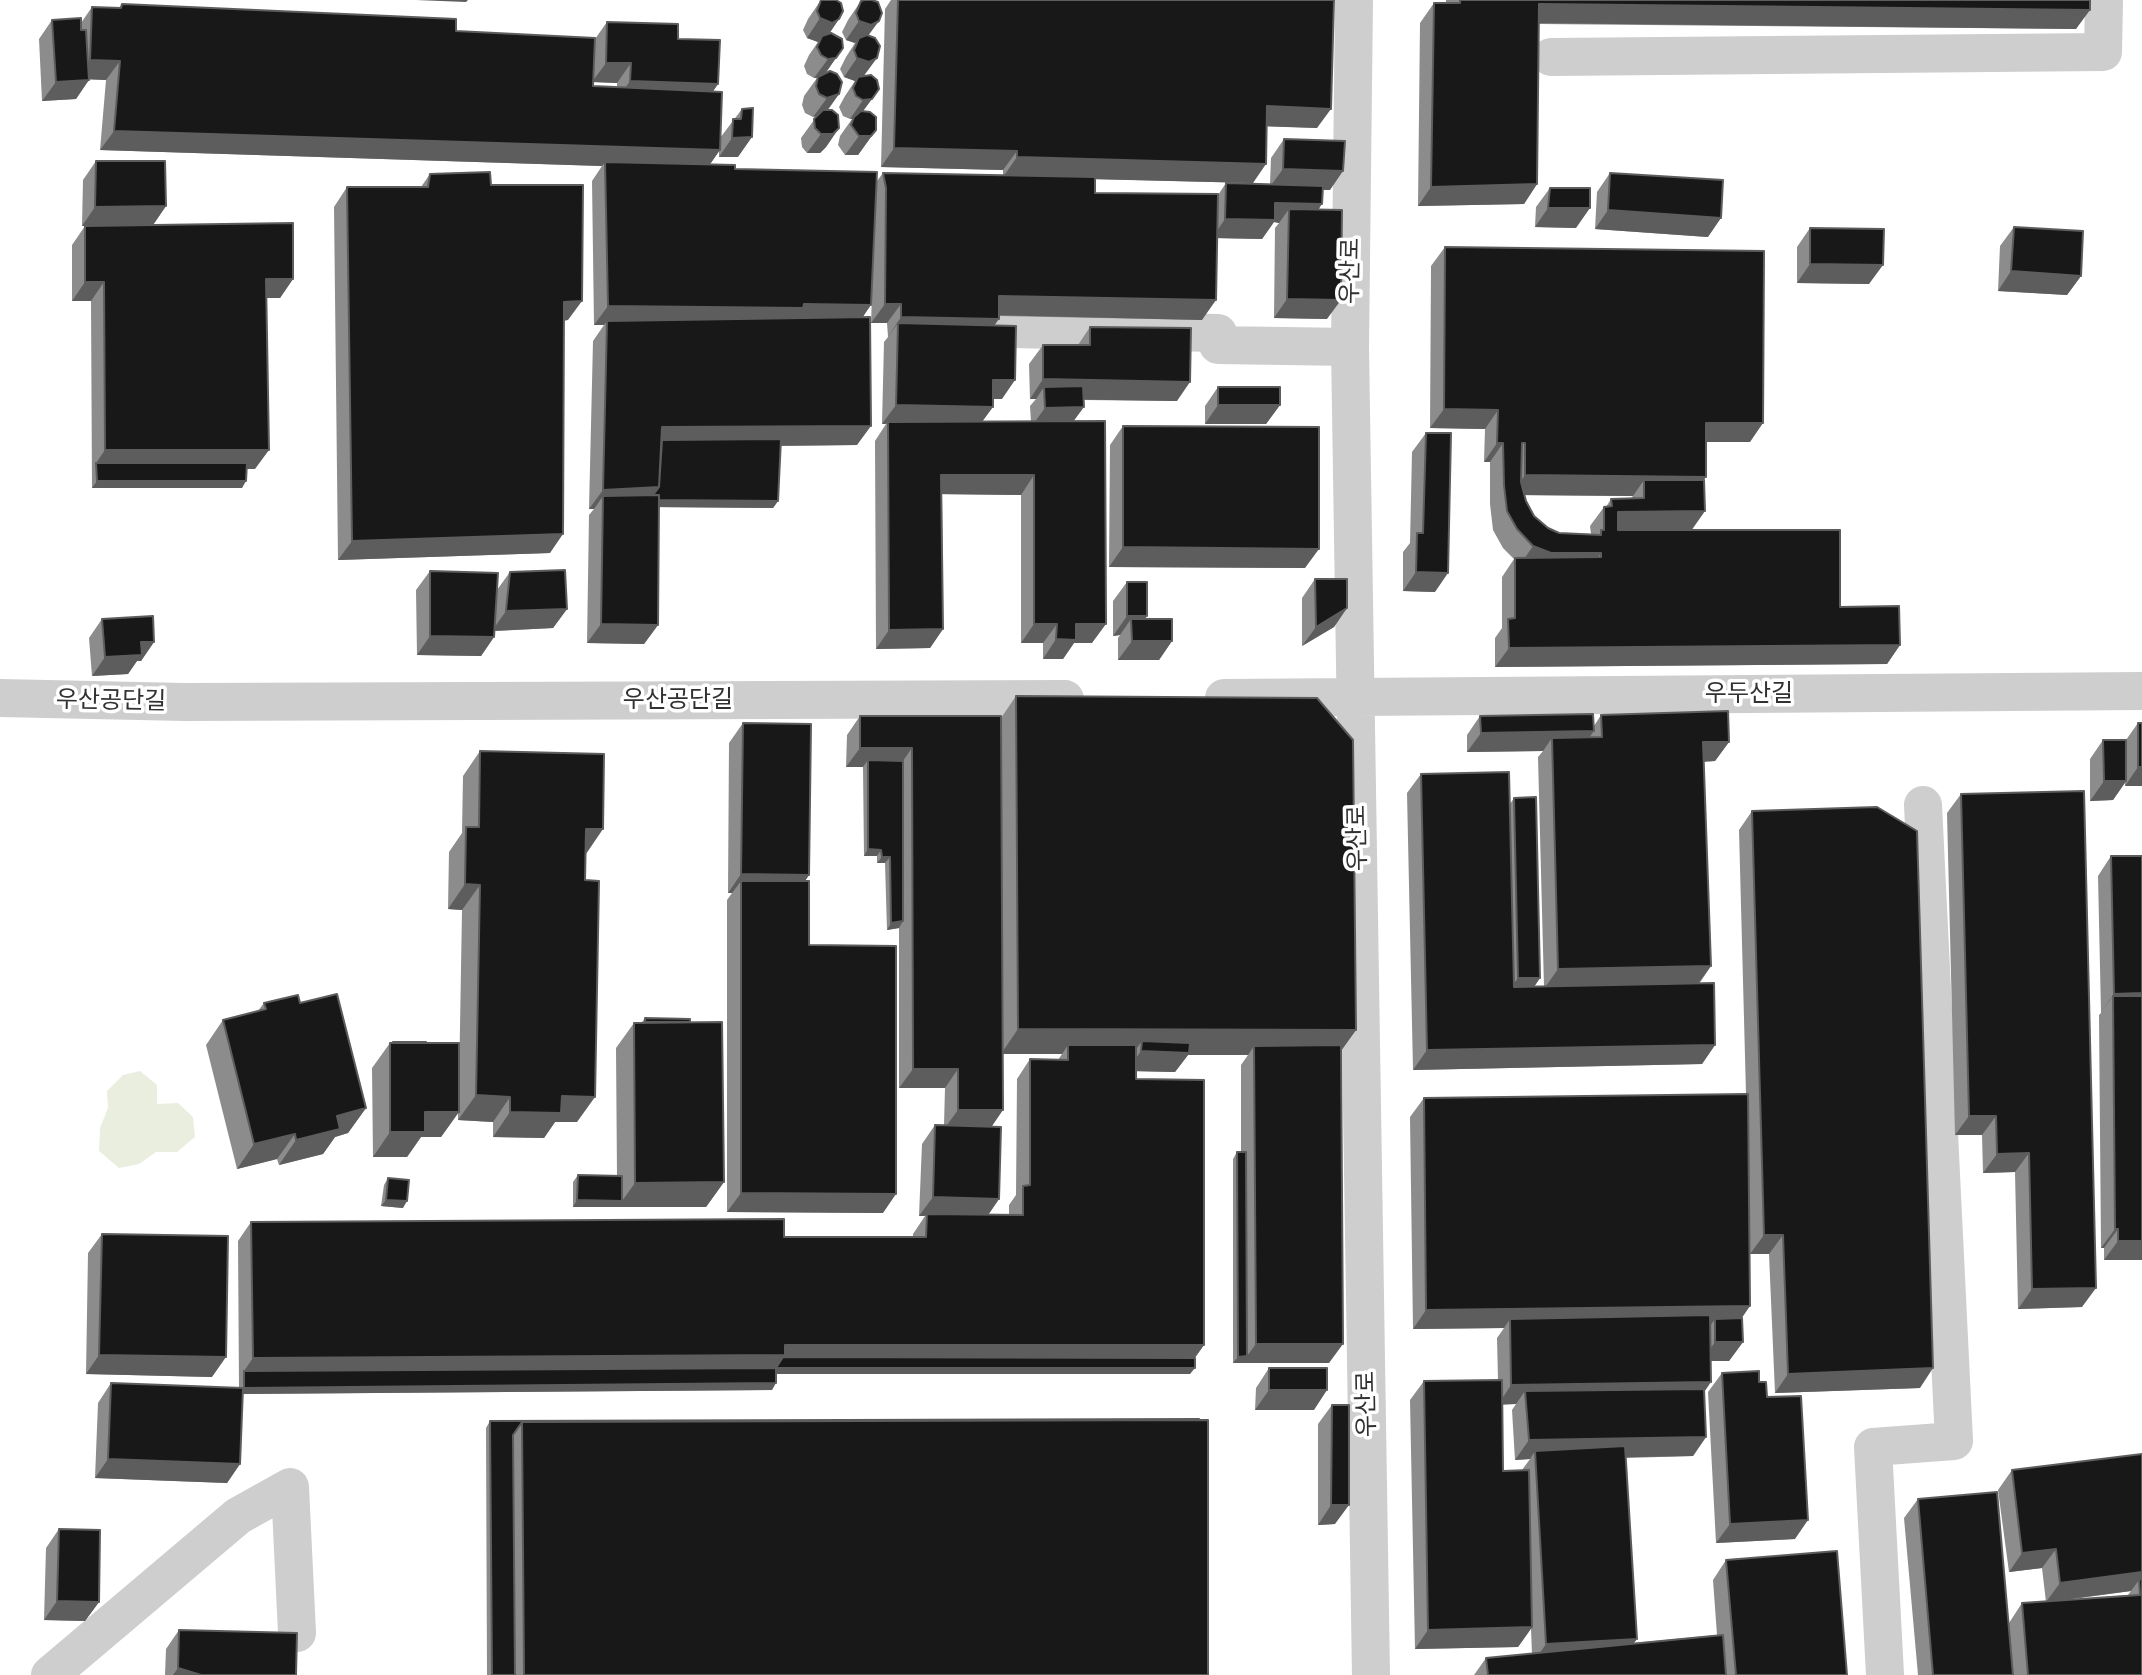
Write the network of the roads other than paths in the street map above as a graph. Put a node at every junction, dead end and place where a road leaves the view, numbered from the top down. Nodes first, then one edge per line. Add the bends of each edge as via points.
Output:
1 (1354, 0) edge
2 (2104, 0) edge
3 (1552, 57) dead end
4 (1009, 329) edge
5 (1350, 347) junction
6 (2142, 691) edge
7 (1356, 697) junction
8 (0, 698) edge
9 (1105, 698) edge
10 (1189, 698) edge
11 (1923, 804) dead end
12 (297, 1633) edge
13 (50, 1675) edge
14 (1371, 1675) edge
15 (1885, 1675) edge

1 - 5 street, 우산로
2 - 3 street via 2103,52
4 - 5 street via 1219,333 1218,345
5 - 7 street, 우산로
6 - 7 street, 우두산길
7 - 10 street
7 - 14 street, 우산로
8 - 9 street, 우산공단길 via 186,702
11 - 15 street via 1954,1441 1872,1447
12 - 13 street via 290,1487 238,1516

